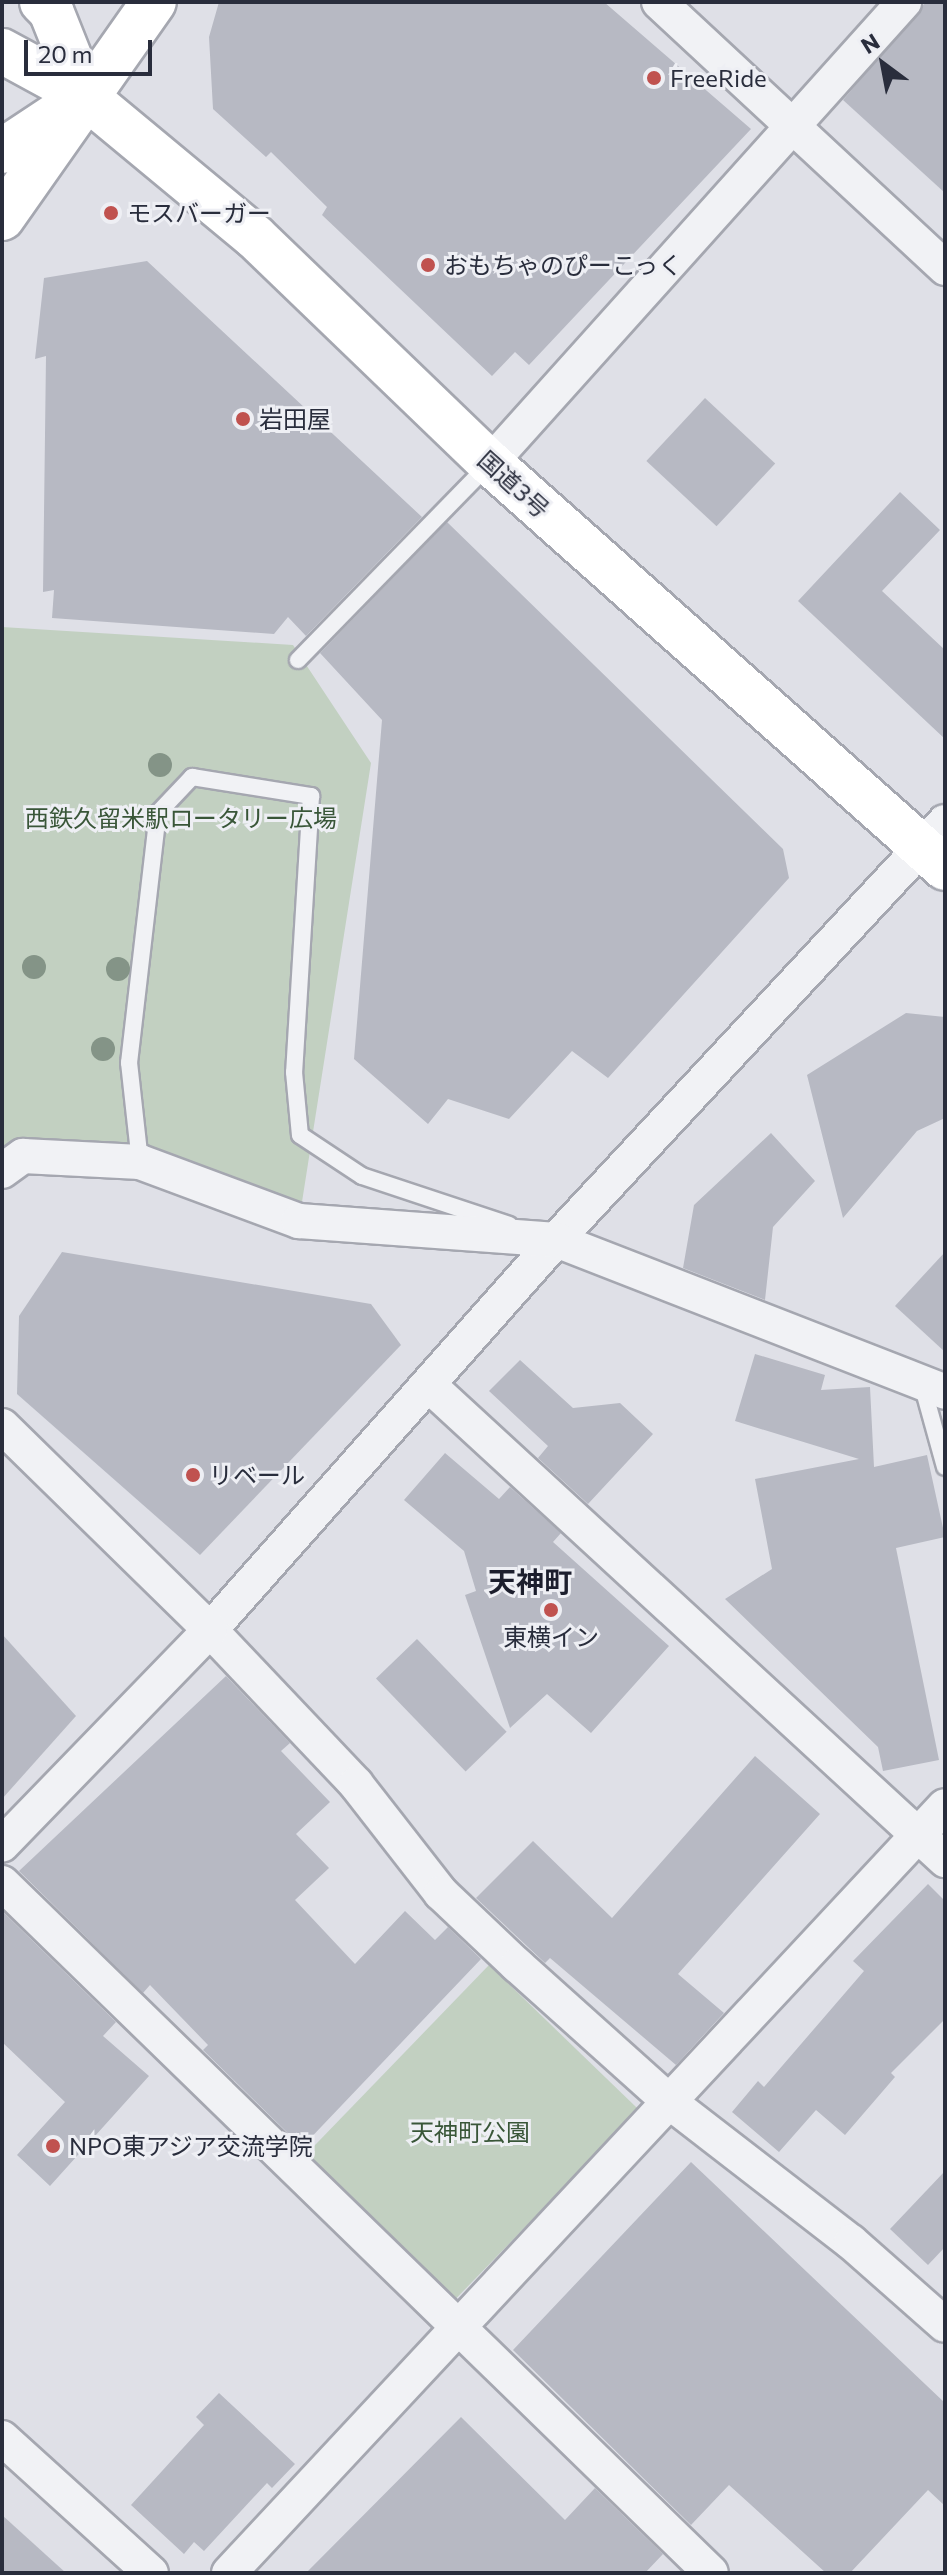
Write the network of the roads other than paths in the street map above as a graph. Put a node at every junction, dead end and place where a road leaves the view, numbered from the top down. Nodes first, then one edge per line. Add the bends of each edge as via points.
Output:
1 (42, 2) edge
2 (154, 2) edge
3 (659, 2) edge
4 (904, 2) edge
5 (2, 51) edge
6 (85, 96) junction
7 (794, 126) junction
8 (2, 151) edge
9 (2, 218) edge
10 (945, 268) edge
11 (490, 463) junction
12 (298, 660) dead end
13 (938, 846) edge
14 (140, 1162) junction
15 (2, 1171) edge
16 (556, 1240) junction
17 (431, 1387) junction
18 (933, 1387) edge
19 (2, 1426) edge
20 (945, 1467) edge
21 (210, 1630) junction
22 (945, 1806) edge
23 (918, 1834) junction
24 (2, 1845) edge
25 (945, 1860) edge
26 (2, 1883) edge
27 (671, 2103) junction
28 (945, 2325) edge
29 (463, 2329) junction
30 (2, 2438) edge
31 (151, 2573) edge
32 (229, 2573) edge
33 (711, 2573) edge

1 - 6 highway, 国道3号 via 51,11
2 - 6 highway
3 - 7 street
4 - 7 street
5 - 6 highway, 国道3号
6 - 8 highway
6 - 9 highway
6 - 11 highway, 国道3号 via 255,237
7 - 10 street
7 - 11 street
11 - 12 lane
11 - 13 highway, 国道3号
13 - 16 street
14 - 15 street via 23,1156
14 - 16 street via 299,1221
14 - 16 lane via 129,1063 158,813 192,777 311,796 294,1072 300,1135 362,1176
16 - 17 street
16 - 18 street
17 - 21 street
17 - 23 street
18 - 20 lane
19 - 21 street
21 - 24 street
21 - 27 street via 356,1784 441,1893
22 - 23 street
23 - 25 street
23 - 27 street
26 - 29 street
27 - 28 street via 851,2242
27 - 29 street
29 - 32 street
29 - 33 street
30 - 31 street

